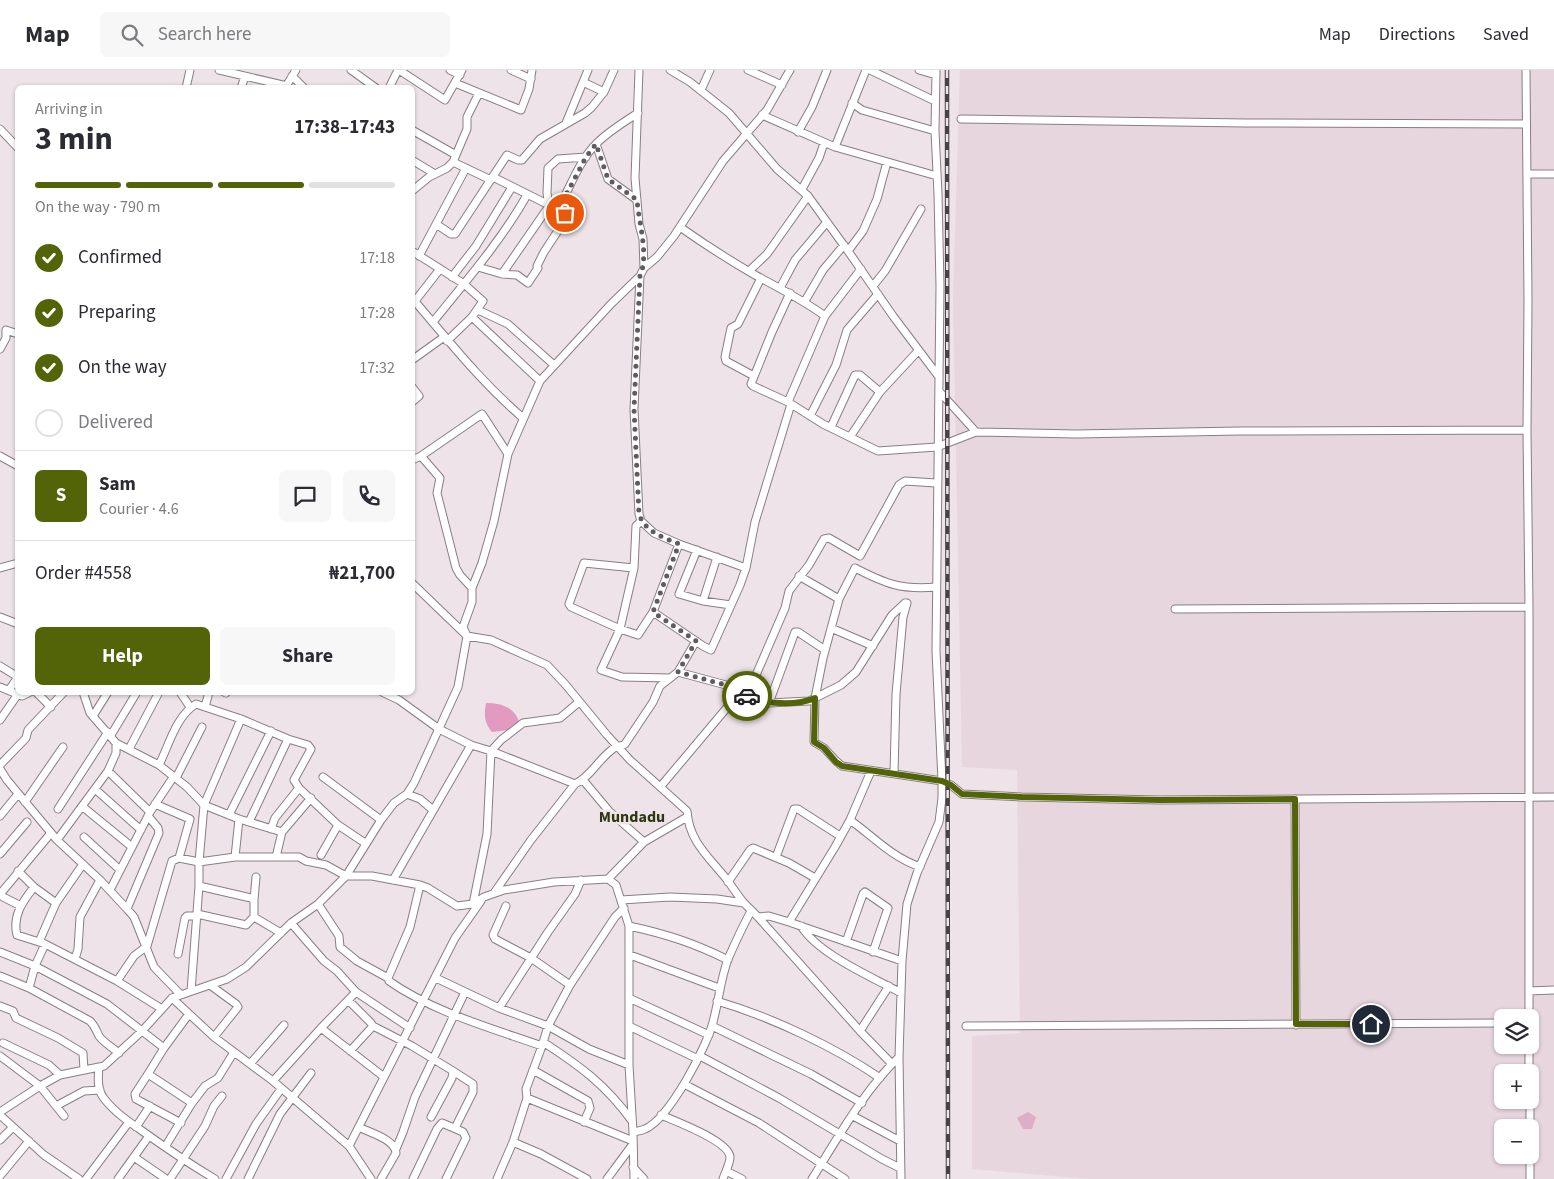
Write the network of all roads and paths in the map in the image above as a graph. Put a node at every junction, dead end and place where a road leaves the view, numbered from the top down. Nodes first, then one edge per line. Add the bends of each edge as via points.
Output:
1 (190, 70) edge
2 (219, 70) edge
3 (351, 70) edge
4 (398, 70) edge
5 (450, 70) edge
6 (511, 70) edge
7 (532, 70) edge
8 (588, 70) edge
9 (614, 70) edge
10 (639, 70) edge
11 (710, 70) edge
12 (748, 70) edge
13 (827, 70) edge
14 (866, 70) edge
15 (870, 70) edge
16 (919, 70) edge
17 (1526, 70) edge
18 (674, 71) edge
19 (787, 71) edge
20 (294, 73) edge
21 (461, 73) edge
22 (936, 73) edge
23 (245, 76) junction
24 (531, 79) junction
25 (583, 82) junction
26 (456, 83) junction
27 (187, 85) edge
28 (242, 85) edge
29 (279, 85) edge
30 (287, 85) edge
31 (302, 85) edge
32 (372, 85) edge
33 (390, 85) edge
34 (782, 85) junction
35 (700, 90) junction
36 (604, 92) junction
37 (479, 93) junction
38 (935, 101) junction
39 (852, 103) junction
40 (638, 113) junction
41 (762, 115) junction
42 (961, 119) dead end
43 (566, 123) junction
44 (1526, 124) junction
45 (0, 129) edge
46 (935, 131) junction
47 (415, 132) edge
48 (798, 132) junction
49 (746, 133) junction
50 (824, 143) junction
51 (596, 144) junction
52 (15, 145) edge
53 (834, 146) junction
54 (586, 157) junction
55 (454, 159) junction
56 (415, 162) edge
57 (887, 162) junction
58 (466, 168) junction
59 (435, 174) junction
60 (1527, 174) junction
61 (1554, 174) edge
62 (937, 176) junction
63 (492, 179) junction
64 (512, 187) junction
65 (415, 189) edge
66 (802, 189) junction
67 (527, 194) junction
68 (808, 196) junction
69 (637, 200) junction
70 (549, 206) junction
71 (920, 209) dead end
72 (558, 210) junction
73 (827, 222) junction
74 (436, 224) junction
75 (680, 227) junction
76 (846, 248) junction
77 (415, 253) edge
78 (419, 256) junction
79 (478, 267) junction
80 (644, 268) junction
81 (440, 269) junction
82 (861, 269) junction
83 (749, 271) junction
84 (502, 274) junction
85 (640, 276) junction
86 (452, 277) junction
87 (761, 278) junction
88 (464, 284) junction
89 (873, 286) junction
90 (780, 288) junction
91 (790, 293) junction
92 (878, 294) junction
93 (415, 299) edge
94 (415, 301) edge
95 (805, 301) junction
96 (478, 310) junction
97 (825, 316) junction
98 (472, 317) junction
99 (433, 322) junction
100 (15, 333) edge
101 (446, 339) junction
102 (0, 349) edge
103 (918, 351) junction
104 (415, 358) edge
105 (554, 365) junction
106 (754, 376) junction
107 (939, 377) junction
108 (540, 382) junction
109 (940, 391) junction
110 (880, 392) junction
111 (789, 403) junction
112 (810, 416) junction
113 (524, 418) junction
114 (831, 427) junction
115 (1527, 430) junction
116 (976, 432) junction
117 (850, 437) junction
118 (938, 447) junction
119 (508, 454) junction
120 (0, 456) edge
121 (421, 456) junction
122 (415, 459) edge
123 (15, 464) edge
124 (936, 483) junction
125 (641, 521) junction
126 (679, 544) junction
127 (697, 550) junction
128 (860, 556) junction
129 (717, 557) junction
130 (15, 564) edge
131 (0, 568) edge
132 (634, 568) junction
133 (746, 568) junction
134 (855, 568) junction
135 (799, 576) junction
136 (415, 586) edge
137 (936, 587) junction
138 (472, 588) junction
139 (839, 599) junction
140 (703, 601) junction
141 (731, 605) junction
142 (1529, 607) junction
143 (1175, 609) dead end
144 (653, 612) junction
145 (0, 617) edge
146 (15, 623) edge
147 (831, 628) junction
148 (620, 629) junction
149 (467, 636) junction
150 (696, 641) junction
151 (873, 646) junction
152 (826, 650) junction
153 (0, 666) edge
154 (678, 672) junction
155 (15, 675) edge
156 (670, 678) junction
157 (15, 681) edge
158 (0, 687) edge
159 (8, 690) junction
160 (15, 693) edge
161 (17, 695) edge
162 (39, 695) edge
163 (61, 695) edge
164 (84, 695) edge
165 (106, 695) edge
166 (135, 695) edge
167 (157, 695) edge
168 (182, 695) edge
169 (208, 695) edge
170 (388, 695) edge
171 (747, 695) junction
172 (815, 698) junction
173 (579, 702) junction
174 (769, 703) junction
175 (51, 707) junction
176 (205, 707) junction
177 (190, 708) junction
178 (93, 716) junction
179 (242, 719) junction
180 (0, 720) edge
181 (202, 726) dead end
182 (439, 729) junction
183 (271, 731) junction
184 (109, 734) junction
185 (288, 739) junction
186 (116, 743) junction
187 (471, 745) junction
188 (617, 746) junction
189 (63, 747) dead end
190 (128, 748) junction
191 (491, 751) junction
192 (0, 765) edge
193 (158, 765) junction
194 (0, 769) edge
195 (108, 771) junction
196 (871, 771) junction
197 (894, 774) junction
198 (175, 777) junction
199 (323, 777) dead end
200 (583, 780) junction
201 (942, 781) junction
202 (575, 784) junction
203 (661, 786) junction
204 (299, 788) junction
205 (95, 790) junction
206 (18, 794) junction
207 (407, 794) junction
208 (1529, 797) junction
209 (311, 798) junction
210 (1554, 798) edge
211 (1295, 799) junction
212 (25, 802) junction
213 (156, 804) junction
214 (204, 805) junction
215 (83, 807) junction
216 (58, 809) dead end
217 (433, 810) junction
218 (149, 814) junction
219 (229, 815) junction
220 (0, 816) edge
221 (687, 817) junction
222 (239, 819) junction
223 (381, 820) junction
224 (850, 820) junction
225 (27, 822) dead end
226 (249, 822) junction
227 (338, 825) junction
228 (271, 829) junction
229 (141, 830) junction
230 (282, 832) junction
231 (51, 833) junction
232 (84, 836) dead end
233 (840, 836) junction
234 (56, 840) junction
235 (644, 842) junction
236 (365, 843) junction
237 (132, 847) junction
238 (0, 854) edge
239 (321, 855) dead end
240 (235, 857) junction
241 (776, 857) junction
242 (179, 858) junction
243 (276, 858) junction
244 (199, 862) junction
245 (83, 864) junction
246 (920, 867) junction
247 (120, 870) junction
248 (18, 871) junction
249 (346, 876) junction
250 (256, 877) dead end
251 (815, 878) junction
252 (608, 879) junction
253 (100, 880) junction
254 (393, 880) junction
255 (581, 880) junction
256 (728, 882) junction
257 (420, 885) junction
258 (200, 886) junction
259 (34, 887) junction
260 (110, 890) junction
261 (494, 893) junction
262 (484, 897) junction
263 (254, 900) junction
264 (621, 900) junction
265 (56, 903) junction
266 (318, 904) junction
267 (473, 904) junction
268 (744, 904) junction
269 (21, 906) junction
270 (506, 906) dead end
271 (624, 908) junction
272 (127, 909) junction
273 (751, 911) junction
274 (197, 915) junction
275 (254, 917) junction
276 (758, 917) junction
277 (789, 922) junction
278 (291, 924) junction
279 (629, 926) junction
280 (801, 926) junction
281 (281, 933) junction
282 (846, 942) junction
283 (42, 943) junction
284 (147, 946) junction
285 (0, 952) edge
286 (873, 952) junction
287 (178, 954) dead end
288 (630, 955) junction
289 (531, 958) junction
290 (75, 959) junction
291 (728, 960) junction
292 (902, 961) junction
293 (35, 966) junction
294 (0, 976) edge
295 (388, 978) junction
296 (436, 978) junction
297 (117, 981) junction
298 (210, 985) junction
299 (570, 985) junction
300 (889, 986) junction
301 (28, 988) junction
302 (719, 988) junction
303 (1554, 990) edge
304 (191, 991) junction
305 (1529, 991) junction
306 (356, 992) junction
307 (465, 992) junction
308 (901, 993) junction
309 (180, 994) junction
310 (172, 998) junction
311 (629, 998) junction
312 (348, 1000) junction
313 (424, 1001) junction
314 (717, 1001) junction
315 (0, 1006) edge
316 (499, 1008) junction
317 (162, 1009) junction
318 (1529, 1009) edge
319 (189, 1014) junction
320 (455, 1014) junction
321 (1494, 1023) edge
322 (1296, 1024) junction
323 (284, 1025) dead end
324 (372, 1026) junction
325 (548, 1026) junction
326 (629, 1026) junction
327 (712, 1026) junction
328 (966, 1026) dead end
329 (321, 1028) junction
330 (410, 1028) junction
331 (142, 1031) junction
332 (860, 1031) junction
333 (709, 1035) junction
334 (214, 1037) junction
335 (402, 1042) junction
336 (3, 1043) dead end
337 (543, 1044) junction
338 (164, 1048) junction
339 (350, 1051) junction
340 (234, 1052) junction
341 (119, 1053) junction
342 (0, 1056) edge
343 (699, 1057) junction
344 (899, 1058) junction
345 (433, 1059) junction
346 (250, 1064) junction
347 (892, 1064) junction
348 (629, 1065) junction
349 (99, 1068) junction
350 (84, 1070) junction
351 (533, 1070) junction
352 (453, 1071) junction
353 (310, 1073) dead end
354 (148, 1074) junction
355 (60, 1075) junction
356 (384, 1077) junction
357 (880, 1078) junction
358 (273, 1081) junction
359 (684, 1084) junction
360 (40, 1086) junction
361 (281, 1089) junction
362 (100, 1090) junction
363 (222, 1096) dead end
364 (293, 1096) junction
365 (527, 1098) junction
366 (192, 1103) junction
367 (862, 1103) junction
368 (56, 1106) junction
369 (150, 1106) junction
370 (0, 1114) edge
371 (661, 1115) junction
372 (64, 1116) dead end
373 (852, 1116) junction
374 (431, 1117) dead end
375 (129, 1122) junction
376 (584, 1122) junction
377 (633, 1122) junction
378 (181, 1123) junction
379 (13, 1126) junction
380 (136, 1127) junction
381 (359, 1127) junction
382 (455, 1128) junction
383 (633, 1132) junction
384 (840, 1134) junction
385 (149, 1136) junction
386 (0, 1140) edge
387 (900, 1141) junction
388 (29, 1142) junction
389 (512, 1142) junction
390 (633, 1143) junction
391 (350, 1146) junction
392 (165, 1147) junction
393 (396, 1149) junction
394 (134, 1157) junction
395 (182, 1159) junction
396 (821, 1164) junction
397 (1530, 1164) edge
398 (634, 1167) junction
399 (900, 1168) junction
400 (726, 1171) junction
401 (0, 1176) edge
402 (67, 1176) edge
403 (212, 1178) edge
404 (79, 1179) edge
405 (86, 1179) edge
406 (118, 1179) edge
407 (168, 1179) edge
408 (226, 1179) edge
409 (248, 1179) edge
410 (371, 1179) edge
411 (381, 1179) edge
412 (414, 1179) edge
413 (446, 1179) edge
414 (497, 1179) edge
415 (587, 1179) edge
416 (608, 1179) edge
417 (634, 1179) edge
418 (644, 1179) edge
419 (723, 1179) edge
420 (742, 1179) edge
421 (812, 1179) edge
422 (845, 1179) edge
423 (901, 1179) edge
424 (1530, 1179) edge

1 - 27 street
2 - 23 street
3 - 32 street
4 - 26 street via 445,100
4 - 33 street
5 - 21 street
6 - 24 street
7 - 24 street
8 - 25 street
9 - 36 street
10 - 40 street
11 - 35 street
12 - 34 street
13 - 48 street
14 - 39 street
15 - 38 street
16 - 22 street
17 - 44 street
18 - 35 street
19 - 34 street
20 - 30 street
20 - 31 street
21 - 26 street
22 - 38 street
23 - 28 street
23 - 29 street
24 - 37 street via 521,110
25 - 36 street
25 - 43 street
26 - 37 street
34 - 41 street
35 - 49 street via 730,113
36 - 43 street via 592,107
37 - 55 street via 467,116 467,130
38 - 46 street
39 - 46 street via 862,110
39 - 53 street
40 - 51 street
40 - 69 street
41 - 48 street
41 - 49 street
42 - 44 street
43 - 63 street via 540,139 522,160 507,155
44 - 60 street
45 - 52 street
46 - 62 street
47 - 55 street
48 - 50 street
49 - 66 street via 777,169
49 - 75 street via 723,161
50 - 53 street
50 - 66 street
51 - 54 street
51 - 69 street via 608,179
53 - 57 street
54 - 70 street via 564,158 548,168
54 - 72 street
55 - 58 street
55 - 59 street via 447,168
56 - 59 street
57 - 62 street
57 - 76 street via 877,199 863,231
58 - 63 street
58 - 74 street
59 - 65 street
60 - 61 street
60 - 115 street
62 - 107 street
63 - 64 street
63 - 74 street via 455,234
64 - 67 street
64 - 86 street via 476,246
66 - 68 street
67 - 70 street
67 - 79 street
68 - 73 street
68 - 83 street via 767,254
69 - 80 street
70 - 72 street
70 - 84 street
71 - 89 street
72 - 84 street via 567,218 528,283 517,275
73 - 76 street
73 - 90 street via 795,260
74 - 78 street
75 - 80 street via 658,257
75 - 83 street
76 - 82 street
76 - 95 street via 823,270
77 - 78 street
78 - 81 street
79 - 84 street
79 - 88 street
80 - 85 street
81 - 86 street
81 - 93 street
82 - 89 street
82 - 97 street
83 - 87 street
85 - 105 street
85 - 125 street via 634,409
86 - 88 street
87 - 90 street
87 - 106 street via 738,324 731,328 725,357 726,361
88 - 96 street via 482,299
88 - 99 street
89 - 92 street
90 - 91 street
91 - 95 street
91 - 106 street
92 - 103 street
92 - 112 street via 847,330 836,365
94 - 99 street
95 - 97 street
96 - 98 street
96 - 105 street via 508,324
97 - 111 street
98 - 101 street
98 - 108 street
99 - 101 street
100 - 102 street via 6,330
101 - 104 street
101 - 113 street via 484,382
103 - 107 street
103 - 110 street
105 - 108 street
106 - 111 street via 753,386
107 - 109 street
108 - 113 street
109 - 116 street
109 - 118 street
110 - 114 street via 855,375
110 - 117 street
111 - 112 street
111 - 133 street via 755,522
112 - 114 street
113 - 119 street
114 - 117 street
115 - 116 street
115 - 142 street
116 - 118 street
117 - 118 street via 878,451
118 - 124 street
119 - 121 street via 482,414
119 - 138 street via 494,521
120 - 123 street
121 - 122 street
121 - 138 street via 440,478 437,493 456,568
124 - 128 street via 905,481 898,485
124 - 137 street
125 - 126 street via 654,533
125 - 132 street via 636,526
126 - 127 street
126 - 144 street
127 - 129 street
127 - 140 street via 679,594
128 - 134 street
128 - 135 street via 829,538 824,539
129 - 133 street
129 - 140 street
130 - 131 street
132 - 148 street
132 - 148 street via 584,563 570,604
133 - 141 street
134 - 137 street via 895,586 909,589
134 - 139 street
135 - 139 street
135 - 171 street via 789,591 785,608
136 - 149 street
137 - 201 street
138 - 149 street via 472,602 463,627
139 - 147 street
140 - 141 street
141 - 150 street via 711,650
142 - 143 street
142 - 208 street
144 - 148 street via 638,635
144 - 150 street
145 - 146 street
147 - 151 street
147 - 152 street
148 - 156 street via 601,670 622,677
149 - 173 street via 491,640 544,663
149 - 182 street via 458,687
150 - 154 street
151 - 172 street via 850,678
151 - 197 street via 892,615 907,604 896,694
152 - 172 street
152 - 174 street via 796,632
153 - 155 street
154 - 156 street
154 - 171 street
156 - 188 street via 660,686 626,744
157 - 159 street
158 - 159 street
159 - 160 street
161 - 180 street
162 - 175 street
163 - 175 street
164 - 178 street
165 - 178 street
166 - 184 street
167 - 190 street
168 - 177 street
169 - 176 street
170 - 182 street
171 - 174 street
171 - 203 street via 730,704
172 - 174 street
172 - 196 street via 814,742 839,764
173 - 188 street
173 - 191 street via 560,718 524,723
175 - 192 street
176 - 177 street via 196,704
176 - 179 street
177 - 193 street via 180,720
178 - 184 street
179 - 183 street
179 - 214 street
181 - 198 street
182 - 187 street
182 - 207 street
183 - 185 street
183 - 219 street
184 - 186 street
184 - 216 street
185 - 204 street via 311,749 294,780
185 - 226 street
186 - 190 street
186 - 195 street via 116,753
187 - 191 street
187 - 217 street
188 - 200 street via 608,751
188 - 203 street
189 - 212 street
190 - 193 street
191 - 202 street
191 - 267 street via 487,834
193 - 198 street
194 - 206 street
195 - 205 street
195 - 218 street
196 - 197 street
196 - 224 street
197 - 201 street
198 - 213 street
198 - 214 street
199 - 223 street
200 - 202 street
200 - 235 street via 609,811
201 - 211 street via 962,794 1159,800
201 - 246 street via 939,822
202 - 261 street
203 - 221 street via 687,811
204 - 209 street
204 - 228 street
205 - 215 street
205 - 229 street
206 - 212 street
206 - 220 street
207 - 217 street via 420,799
207 - 223 street via 394,803
208 - 210 street
208 - 211 street
208 - 305 street
209 - 227 street
209 - 230 street
211 - 322 street
212 - 231 street
213 - 218 street
213 - 242 street via 190,819
214 - 219 street
214 - 244 street
215 - 234 street
215 - 237 street
217 - 254 street
218 - 229 street
218 - 272 street via 159,832
219 - 222 street
221 - 235 street
221 - 256 street via 695,842
222 - 226 street
222 - 240 street
223 - 236 street
224 - 233 street
224 - 246 street via 890,852
225 - 238 street
226 - 228 street
227 - 236 street
227 - 239 street
228 - 230 street
229 - 237 street
230 - 243 street
231 - 234 street
231 - 248 street
232 - 247 street
233 - 241 street via 794,809
233 - 251 street
234 - 245 street
235 - 252 street
236 - 249 street
237 - 247 street
240 - 243 street
240 - 244 street
241 - 251 street
241 - 256 street via 752,848
242 - 244 street
242 - 284 street via 172,861
243 - 249 street via 299,857 326,865
244 - 258 street
245 - 253 street
245 - 265 street
246 - 292 street via 907,904
247 - 260 street
248 - 259 street
248 - 269 street via 1,893
249 - 254 street
249 - 266 street
250 - 263 street
251 - 277 street
252 - 255 street
252 - 264 street via 616,884
253 - 260 street
253 - 290 street via 80,918
254 - 257 street
255 - 261 street
255 - 289 street via 575,894
256 - 268 street
257 - 267 street via 457,906
257 - 295 street via 410,927
258 - 263 street
258 - 274 street
259 - 265 street
259 - 269 street
260 - 272 street
261 - 262 street
262 - 267 street
262 - 296 street via 456,938
263 - 275 street
264 - 268 street via 670,897
264 - 271 street
265 - 283 street
266 - 278 street
266 - 295 street via 339,936 340,947 357,961
268 - 273 street
269 - 283 street via 15,922 17,934
270 - 289 street via 493,935
271 - 279 street
271 - 299 street via 614,917
272 - 284 street
273 - 276 street
273 - 291 street
274 - 275 street via 246,925
274 - 287 street via 185,918
274 - 304 street
275 - 281 street
276 - 277 street via 769,916
276 - 332 street
277 - 280 street
278 - 281 street
278 - 306 street
279 - 288 street
279 - 291 street via 663,933
280 - 282 street
280 - 300 street via 819,946
281 - 298 street via 236,975
282 - 286 street
282 - 286 street via 865,892 888,908
283 - 290 street
283 - 293 street
284 - 297 street via 134,956
284 - 309 street via 154,967
285 - 293 street
286 - 292 street
288 - 302 street
288 - 311 street
289 - 299 street
289 - 316 street
290 - 297 street
291 - 302 street
292 - 308 street
293 - 301 street
293 - 331 street via 107,1004
294 - 301 street
295 - 313 street via 407,994
296 - 307 street
296 - 313 street
297 - 317 street
298 - 304 street
298 - 334 street via 238,1007
299 - 325 street
300 - 308 street
300 - 332 street
301 - 341 street via 90,1021 102,1040
302 - 314 street
303 - 305 street
304 - 309 street
305 - 318 street
306 - 312 street
306 - 330 street
307 - 316 street
307 - 320 street
308 - 344 street
309 - 310 street
310 - 317 street
310 - 319 street
311 - 326 street
311 - 333 street
312 - 324 street
312 - 329 street
313 - 320 street
313 - 330 street
314 - 327 street
314 - 357 street via 787,1028 846,1056
315 - 350 street via 13,1011 16,1018 83,1053
316 - 325 street
317 - 331 street
319 - 334 street
319 - 338 street
320 - 337 street
320 - 345 street
321 - 322 street
322 - 328 street
323 - 346 street
324 - 335 street
324 - 339 street
325 - 337 street
325 - 348 street via 589,1049
326 - 343 street
326 - 348 street
327 - 333 street
327 - 367 street via 811,1074
329 - 339 street
329 - 358 street
330 - 335 street
331 - 338 street
331 - 341 street
332 - 347 street
333 - 343 street
334 - 340 street
335 - 345 street
335 - 356 street
336 - 355 street via 49,1065
337 - 351 street
337 - 377 street via 592,1075
338 - 354 street
339 - 356 street
340 - 346 street
340 - 366 street via 218,1078 205,1086
341 - 349 street
342 - 360 street
343 - 359 street
343 - 384 street
344 - 347 street
344 - 387 street
345 - 352 street
345 - 393 street
346 - 358 street
347 - 357 street
348 - 377 street
349 - 350 street
349 - 362 street
350 - 355 street
351 - 365 street via 526,1089
351 - 376 street via 588,1100 590,1108
352 - 374 street
352 - 382 street via 473,1084 473,1092
353 - 364 street
354 - 366 street
354 - 369 street via 135,1096
355 - 360 street
356 - 381 street
357 - 367 street
358 - 361 street
359 - 371 street
359 - 396 street via 759,1123
360 - 368 street
360 - 370 street
361 - 364 street
361 - 408 street via 256,1124
362 - 368 street via 84,1091
362 - 375 street
363 - 395 street
364 - 391 street
364 - 409 street via 280,1114
365 - 376 street
365 - 389 street
366 - 378 street
367 - 373 street
368 - 372 street
369 - 378 street
369 - 380 street
370 - 379 street
371 - 383 street via 645,1129
371 - 400 street via 727,1150 730,1155
373 - 384 street
373 - 387 street
375 - 380 street
375 - 405 street
376 - 390 street
377 - 383 street
378 - 392 street
379 - 386 street
379 - 388 street
380 - 385 street
381 - 391 street
381 - 393 street via 391,1142
382 - 412 street via 442,1123 439,1125
382 - 413 street via 466,1138
383 - 390 street
384 - 396 street
384 - 399 street
385 - 392 street
385 - 394 street
387 - 399 street
388 - 401 street
388 - 402 street
389 - 414 street
389 - 415 street
390 - 398 street
390 - 416 street
391 - 410 street
392 - 395 street
393 - 411 street
394 - 406 street
394 - 407 street
395 - 403 street
395 - 407 street
396 - 421 street
396 - 422 street
397 - 424 street
398 - 417 street
398 - 418 street
399 - 423 street
400 - 419 street
400 - 420 street
402 - 404 street

